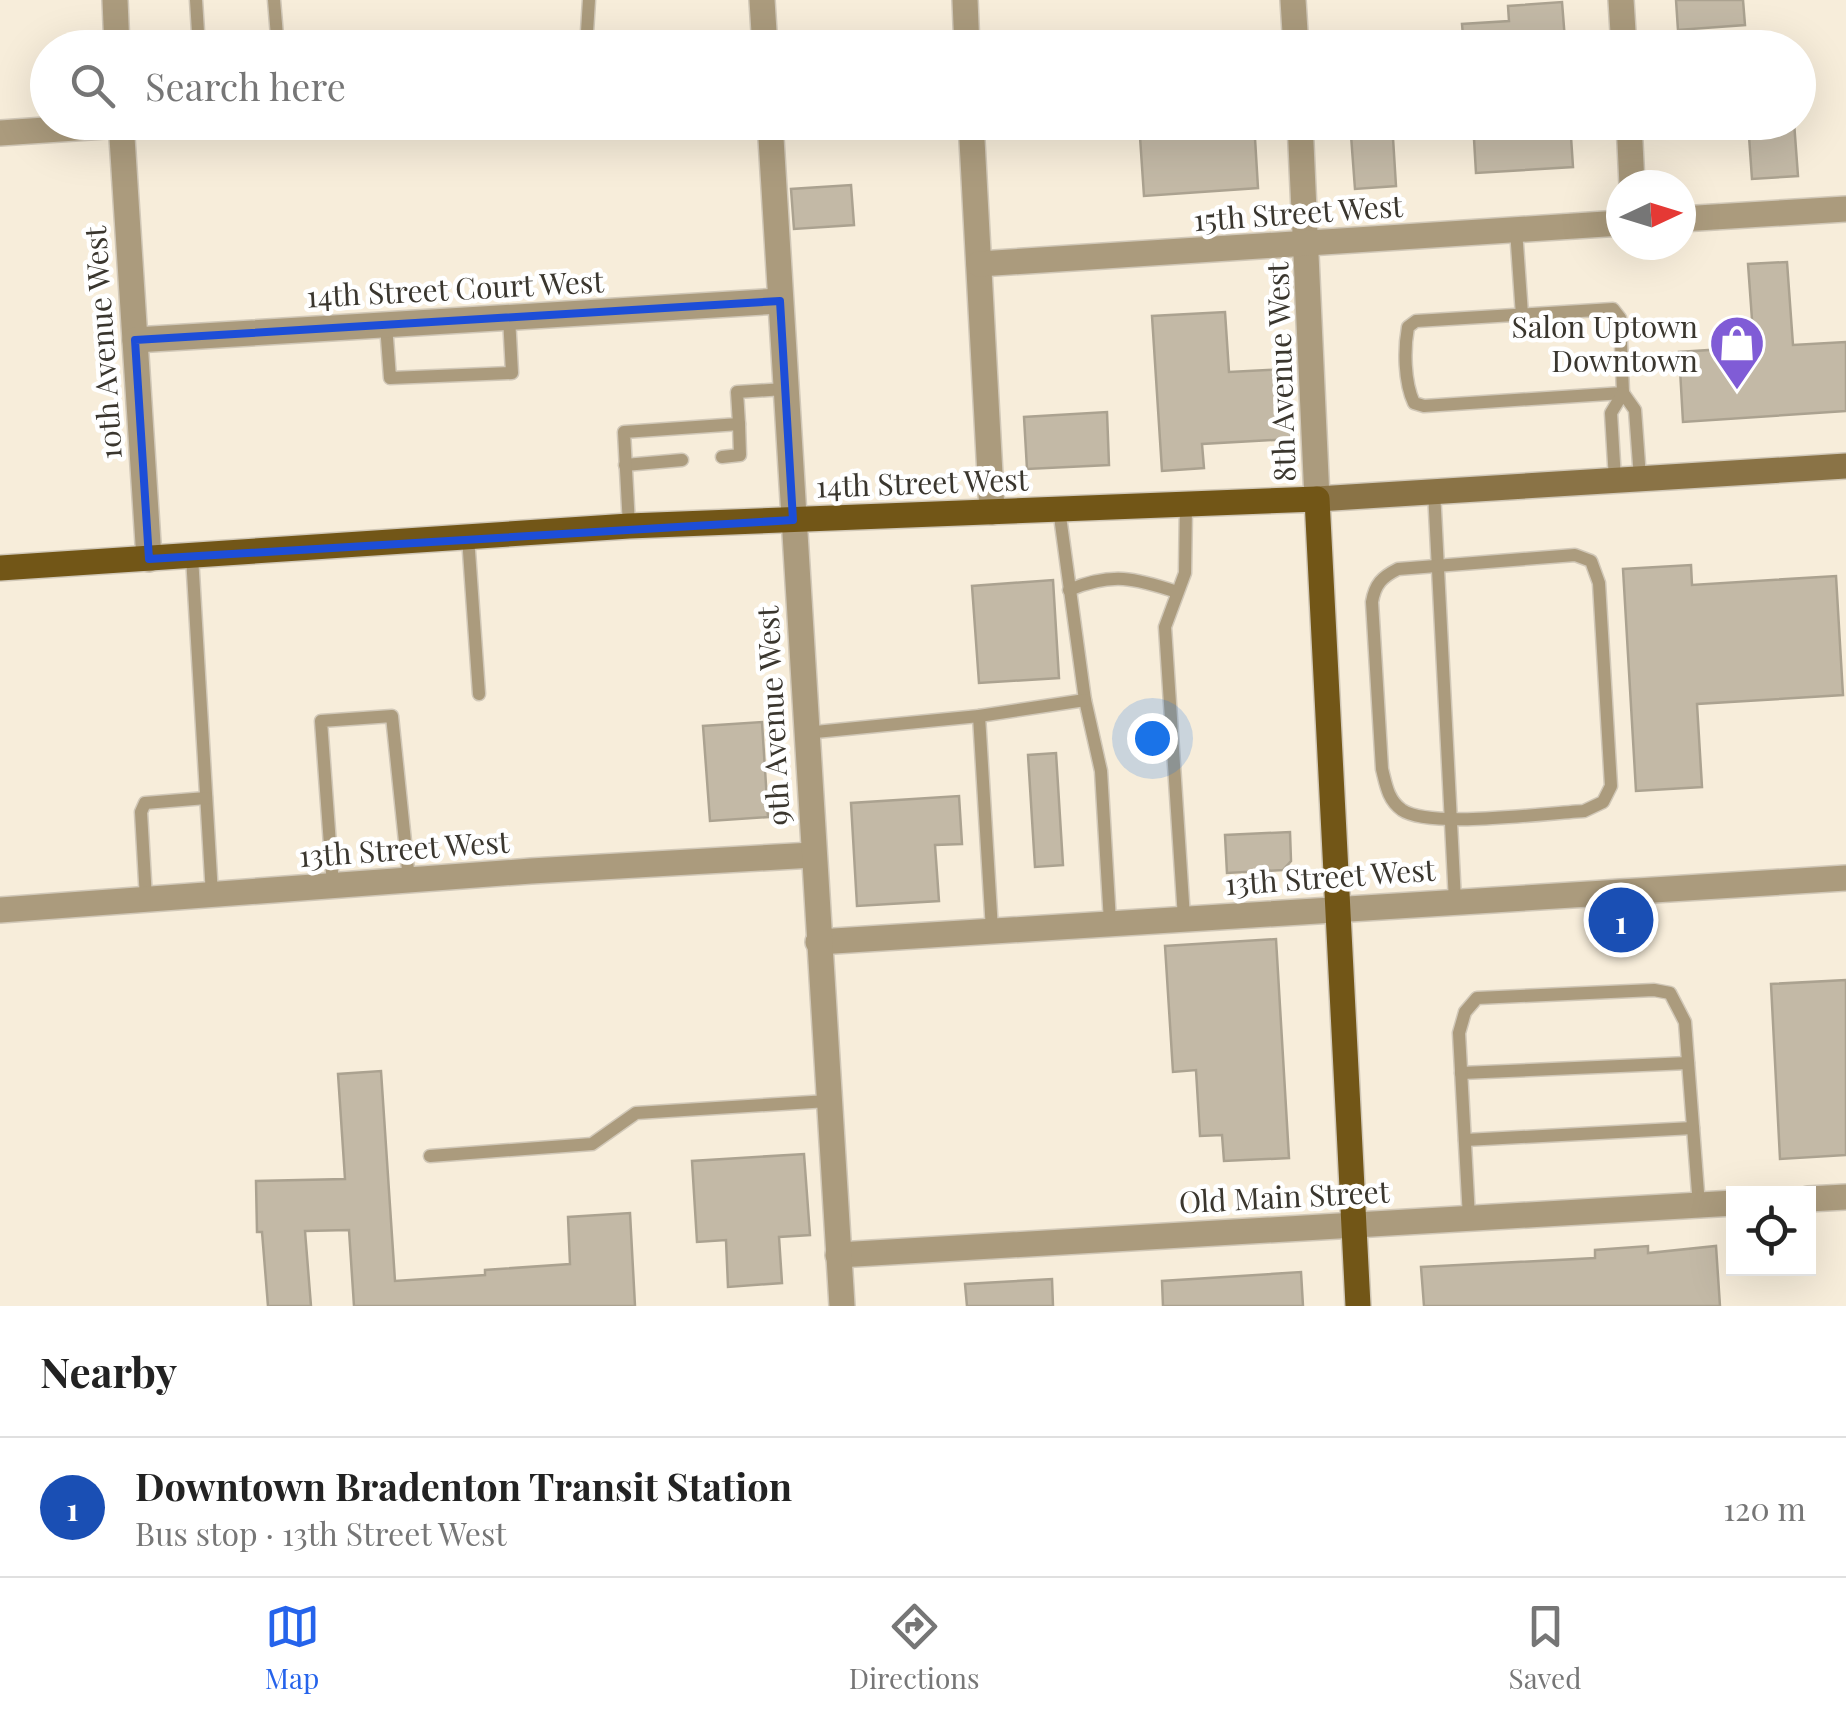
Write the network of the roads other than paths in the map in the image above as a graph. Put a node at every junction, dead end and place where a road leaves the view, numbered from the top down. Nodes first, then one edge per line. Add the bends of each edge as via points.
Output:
1 (115, 0) edge
2 (196, 0) edge
3 (274, 0) edge
4 (589, 0) edge
5 (762, 0) edge
6 (965, 0) edge
7 (1293, 0) edge
8 (1621, 0) edge
9 (116, 30) edge
10 (198, 30) edge
11 (276, 30) edge
12 (587, 30) edge
13 (764, 30) edge
14 (966, 30) edge
15 (1295, 30) edge
16 (1623, 30) edge
17 (30, 131) edge
18 (0, 133) edge
19 (122, 140) edge
20 (771, 140) edge
21 (972, 140) edge
22 (1301, 140) edge
23 (1629, 140) edge
24 (1631, 170) edge
25 (1846, 209) edge
26 (1812, 210) junction
27 (1696, 218) edge
28 (1846, 218) edge
29 (1606, 224) edge
30 (1516, 230) junction
31 (1308, 244) junction
32 (979, 264) junction
33 (780, 300) junction
34 (1522, 315) junction
35 (509, 318) junction
36 (386, 325) junction
37 (135, 340) junction
38 (784, 389) junction
39 (1623, 393) junction
40 (739, 424) junction
41 (722, 457) dead end
42 (682, 460) dead end
43 (626, 465) junction
44 (1846, 466) edge
45 (1627, 479) junction
46 (1434, 491) junction
47 (1316, 499) junction
48 (1186, 505) junction
49 (1059, 509) junction
50 (992, 512) junction
51 (792, 520) junction
52 (629, 526) junction
53 (468, 537) junction
54 (192, 556) junction
55 (148, 559) junction
56 (1438, 564) junction
57 (0, 568) edge
58 (1069, 590) junction
59 (1177, 592) junction
60 (479, 694) dead end
61 (1085, 700) junction
62 (978, 716) junction
63 (805, 733) junction
64 (206, 798) junction
65 (1451, 820) junction
66 (813, 855) junction
67 (1846, 878) edge
68 (409, 880) junction
69 (333, 886) junction
70 (212, 894) junction
71 (146, 899) junction
72 (1454, 901) junction
73 (1338, 908) junction
74 (0, 910) edge
75 (1184, 918) junction
76 (1110, 922) junction
77 (992, 930) junction
78 (818, 942) junction
79 (1688, 1063) junction
80 (1461, 1073) junction
81 (828, 1101) junction
82 (1693, 1128) junction
83 (1464, 1140) junction
84 (430, 1156) dead end
85 (1846, 1197) edge
86 (1816, 1199) edge
87 (1726, 1204) edge
88 (1699, 1206) junction
89 (1468, 1218) junction
90 (1354, 1224) junction
91 (838, 1255) junction
92 (842, 1306) edge
93 (1358, 1306) edge

1 - 9 street
2 - 10 lane
3 - 11 lane
4 - 12 lane
5 - 13 street
6 - 14 street
7 - 15 street
8 - 16 street
17 - 18 street
19 - 37 street, 10th Avenue West
20 - 33 street, 9th Avenue West
21 - 32 street
22 - 31 street, 8th Avenue West
23 - 24 street
25 - 26 street
26 - 27 street
26 - 28 street
29 - 30 street, 15th Street West
30 - 31 street, 15th Street West
30 - 34 lane
31 - 32 street, 15th Street West
31 - 47 street, 8th Avenue West
32 - 50 street
33 - 35 street, 14th Street Court West
33 - 38 street, 9th Avenue West
34 - 39 lane via 1613,309 1620,318
34 - 39 lane via 1416,321 1408,327 1414,403
35 - 36 street, 14th Street Court West
35 - 36 lane via 512,373 390,378
36 - 37 street, 14th Street Court West
37 - 55 street, 10th Avenue West
38 - 40 lane via 737,392
38 - 51 street, 9th Avenue West
39 - 45 lane via 1635,410
39 - 45 lane via 1611,413
40 - 41 lane via 740,455
40 - 43 lane via 624,432
42 - 43 lane
43 - 52 lane
44 - 45 main road, 14th Street West
45 - 46 main road, 14th Street West
46 - 47 main road, 14th Street West
46 - 56 lane
47 - 48 main road, 14th Street West
47 - 73 main road
48 - 49 main road, 14th Street West
48 - 59 lane via 1185,573
49 - 50 main road, 14th Street West
49 - 58 lane
50 - 51 main road, 14th Street West
51 - 52 main road, 14th Street West
51 - 63 street, 9th Avenue West
52 - 53 main road, 14th Street West
53 - 54 main road, 14th Street West
53 - 60 lane
54 - 55 main road, 14th Street West
54 - 64 lane
55 - 57 main road, 14th Street West
56 - 65 lane
56 - 65 lane via 1398,568 1382,577 1372,602 1388,794 1408,814
56 - 65 lane via 1575,555 1591,560 1599,582 1611,786 1603,802 1584,811
58 - 59 lane via 1136,578
58 - 61 lane
59 - 75 lane via 1165,628
61 - 62 lane
61 - 76 lane via 1101,771
62 - 63 lane
62 - 77 lane
63 - 66 street, 9th Avenue West
64 - 70 lane
64 - 71 lane via 145,804
65 - 72 lane
66 - 68 street, 13th Street West
66 - 78 street, 9th Avenue West
67 - 72 street, 13th Street West
68 - 69 street, 13th Street West
68 - 69 lane via 392,716 321,721
69 - 70 street, 13th Street West
70 - 71 street, 13th Street West
71 - 74 street, 13th Street West
72 - 73 street, 13th Street West
73 - 75 street, 13th Street West
73 - 90 main road
75 - 76 street, 13th Street West
76 - 77 street, 13th Street West
77 - 78 street, 13th Street West
78 - 81 street, 9th Avenue West
79 - 80 lane
79 - 80 lane via 1685,1022 1670,993 1503,996 1477,998 1465,1012
79 - 82 lane
80 - 83 lane
81 - 84 lane via 636,1114 592,1144
81 - 91 street, 9th Avenue West
82 - 83 lane
82 - 88 lane
83 - 89 lane
85 - 86 street
87 - 88 street, Old Main Street
88 - 89 street, Old Main Street
89 - 90 street, Old Main Street
90 - 91 street, Old Main Street
90 - 93 main road
91 - 92 street, 9th Avenue West

